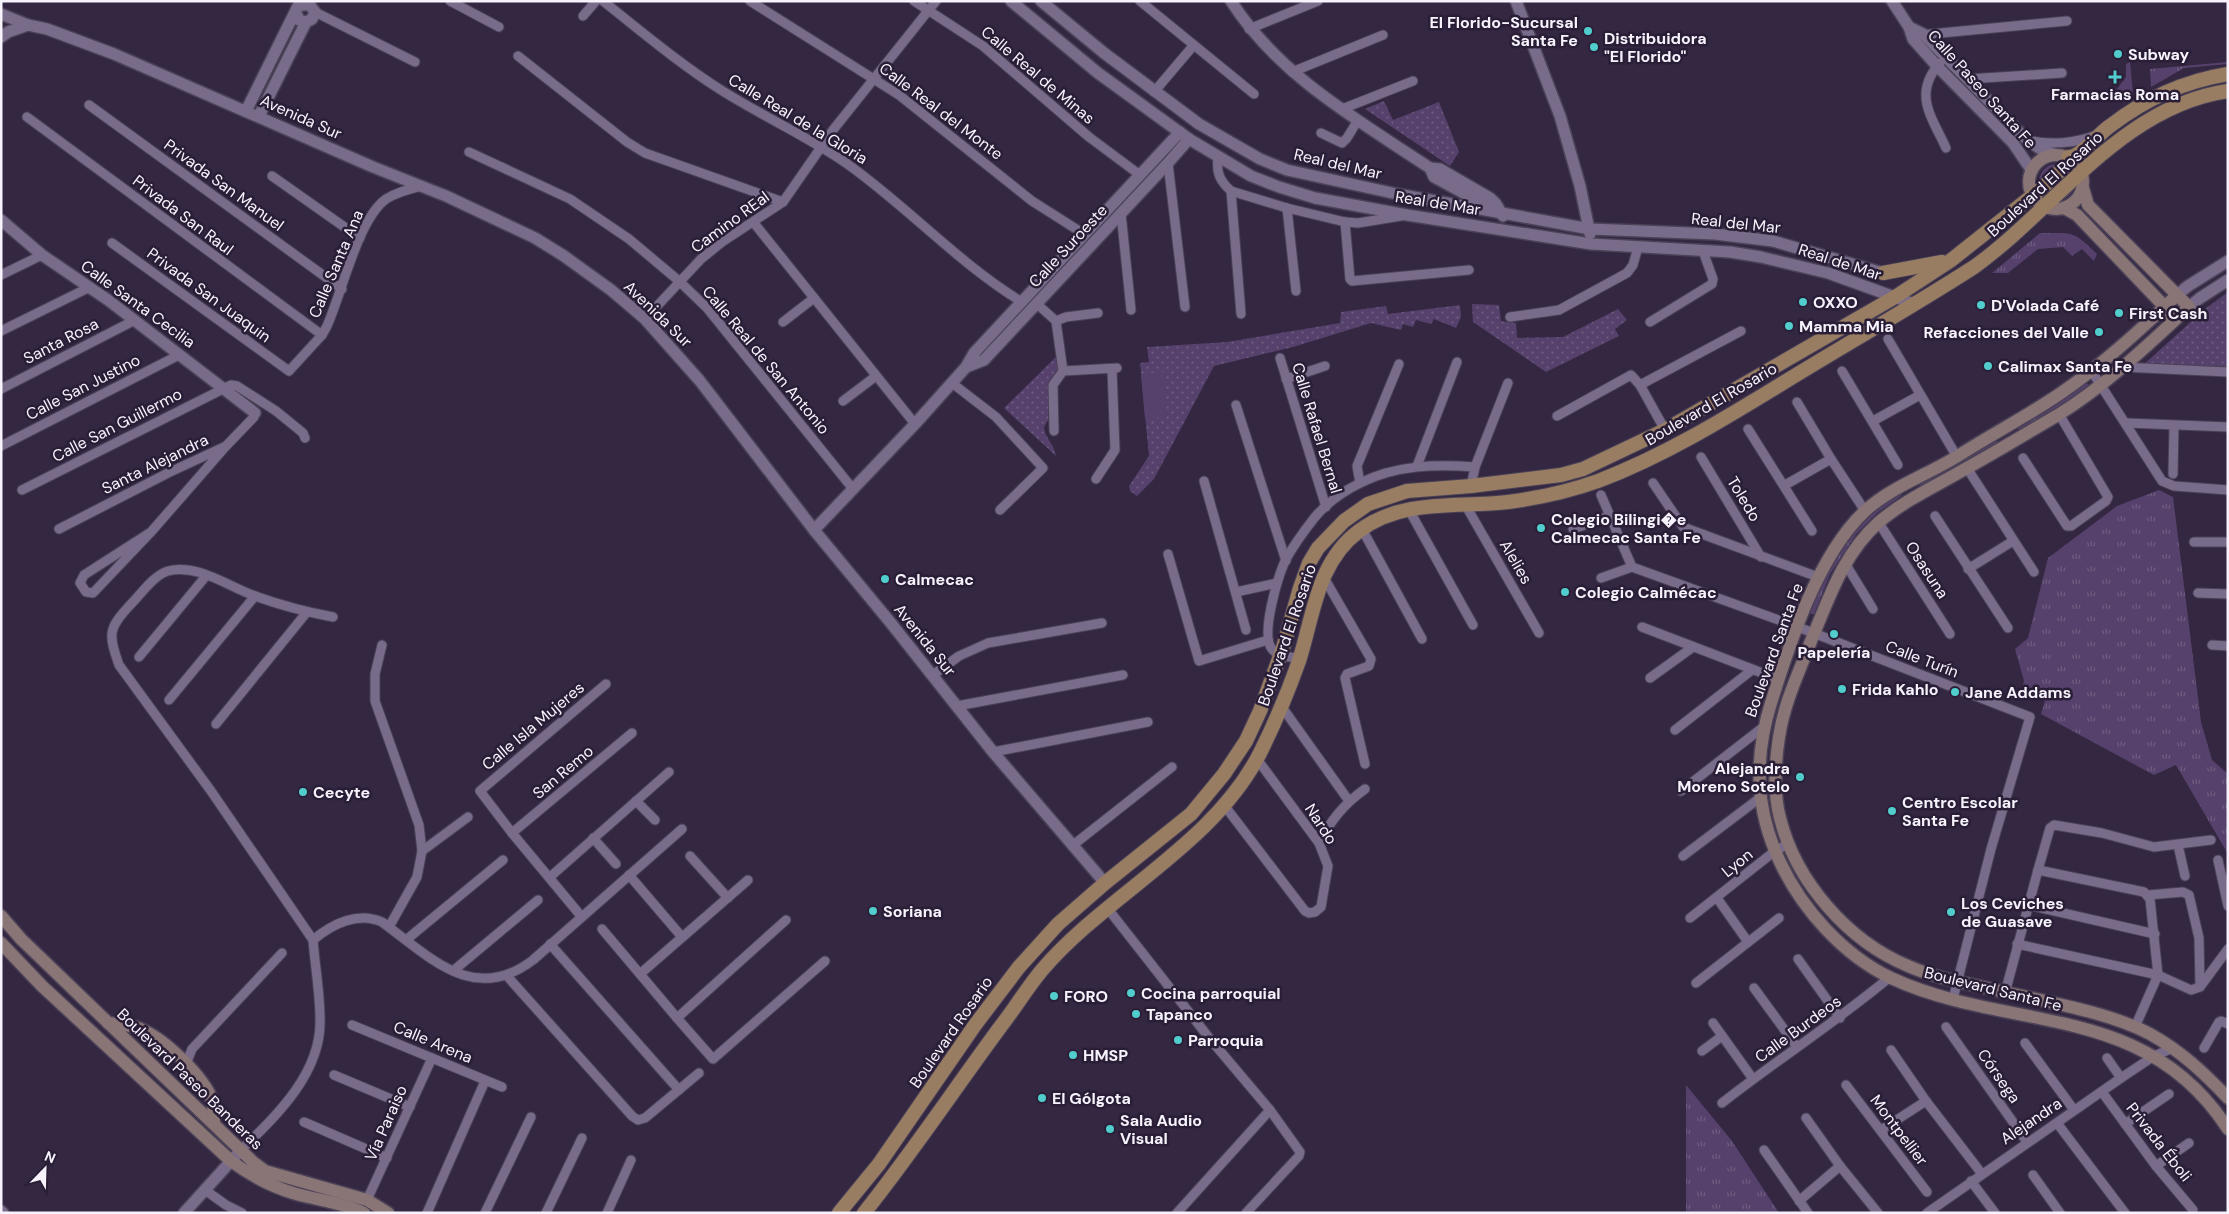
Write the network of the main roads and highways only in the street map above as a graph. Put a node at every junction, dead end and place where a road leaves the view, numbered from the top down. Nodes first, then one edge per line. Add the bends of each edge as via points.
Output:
1 (2228, 74) edge
2 (2228, 91) edge
3 (2070, 156) junction
4 (2083, 180) junction
5 (2031, 183) junction
6 (2056, 208) junction
7 (1950, 260) junction
8 (1883, 272) road end
9 (2176, 296) junction
10 (2165, 307) junction
11 (2172, 322) junction
12 (1105, 883) joint
13 (1, 916) edge
14 (1, 943) edge
15 (1019, 967) junction
16 (1034, 981) junction
17 (108, 1022) junction
18 (2228, 1098) edge
19 (214, 1124) junction
20 (2228, 1128) edge
21 (365, 1207) edge
22 (388, 1213) edge
23 (839, 1213) edge
24 (864, 1213) edge

1 - 3 main road, Boulevard El Rosario via 2202,78 2168,91 2121,118
2 - 4 main road, Boulevard El Rosario via 2193,98 2155,115 2093,164
3 - 4 main road
3 - 5 main road, Boulevard El Rosario
3 - 5 main road via 2043,159
4 - 6 main road, Boulevard El Rosario
4 - 9 main road via 2088,205
5 - 6 main road
5 - 7 main road, Boulevard El Rosario via 2020,206
6 - 10 main road via 2077,215
6 - 16 main road, Boulevard El Rosario via 2029,222 1990,255 1914,304 1653,458 1593,483 1558,493 1511,502 1408,508 1381,517 1362,529 1339,550 1323,576 1300,658 1282,707 1257,759 1224,805 1206,825 1073,938
7 - 8 main road
7 - 12 main road, Boulevard El Rosario via 1895,297 1665,430 1583,469 1561,475 1392,495 1368,504 1344,521 1318,548 1309,563 1280,655 1246,741 1210,793 1191,814
9 - 10 main road, Boulevard Santa Fe
9 - 11 main road, Boulevard Santa Fe via 2189,307
10 - 11 main road
10 - 20 main road, Boulevard Santa Fe via 2051,400 1865,511 1841,539 1818,578 1762,728 1761,797 1767,830 1792,886 1817,919 1849,950 1890,978 1953,999 2081,1027 2127,1043 2154,1056 2194,1088
11 - 18 main road, Boulevard Santa Fe via 2102,386 1914,497 1863,539 1845,563 1832,589 1792,690 1779,737 1777,800 1788,843 1819,897 1851,930 1895,960 1958,982 2135,1027 2173,1048 2203,1071
12 - 15 main road, Boulevard Rosario via 1058,924
13 - 17 main road, Boulevard Paseo Banderas
14 - 21 main road, Boulevard Paseo Banderas via 74,1016 253,1178 293,1193
15 - 16 main road
15 - 23 main road, Boulevard Rosario via 879,1164
16 - 24 main road
17 - 19 main road, Boulevard Paseo Banderas
17 - 19 main road via 136,1028 160,1041 186,1064 212,1099
19 - 21 main road, Boulevard Paseo Banderas via 252,1162 266,1171
21 - 22 main road, Boulevard Paseo Banderas

